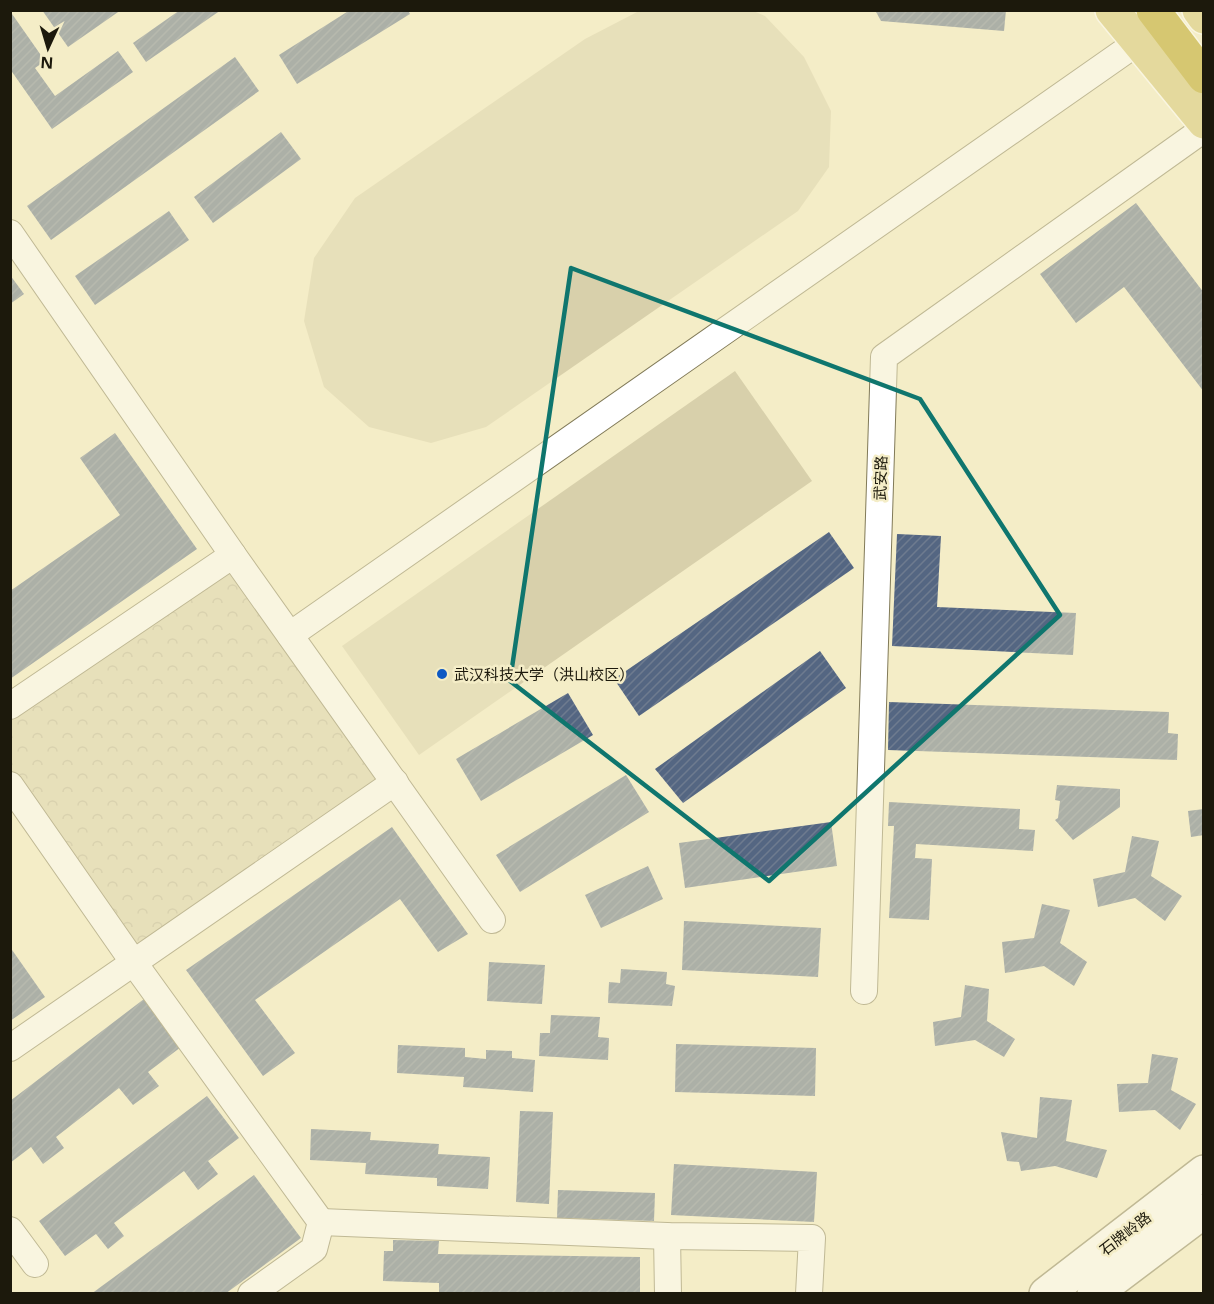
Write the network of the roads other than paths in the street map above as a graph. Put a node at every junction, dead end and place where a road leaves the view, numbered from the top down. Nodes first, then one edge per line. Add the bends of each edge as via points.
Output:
1 (1112, 10) edge
2 (1153, 10) edge
3 (1198, 10) edge
4 (1203, 17) edge
5 (1138, 42) junction
6 (1203, 77) edge
7 (1203, 122) edge
8 (1203, 129) edge
9 (10, 233) edge
10 (233, 555) junction
11 (290, 634) junction
12 (10, 706) edge
13 (395, 782) junction
14 (10, 785) edge
15 (492, 920) dead end
16 (134, 963) junction
17 (864, 992) dead end
18 (10, 1048) edge
19 (1203, 1172) edge
20 (1203, 1211) edge
21 (321, 1222) junction
22 (10, 1230) edge
23 (668, 1236) junction
24 (35, 1264) dead end
25 (251, 1293) edge
26 (668, 1293) edge
27 (809, 1293) edge
28 (1046, 1293) edge
29 (1094, 1293) edge

1 - 5 main road
2 - 6 highway
3 - 4 main road
5 - 7 main road
5 - 11 street
8 - 17 street, 武安路 via 884,357
9 - 10 street
10 - 11 street
10 - 12 street
11 - 13 street
13 - 15 street
13 - 16 street
14 - 16 street
16 - 18 street
16 - 21 street
19 - 28 main road, 石牌岭路
20 - 29 main road, 石牌岭路
21 - 23 street
21 - 25 street via 314,1249
22 - 24 street
23 - 26 street
23 - 27 street via 812,1238

